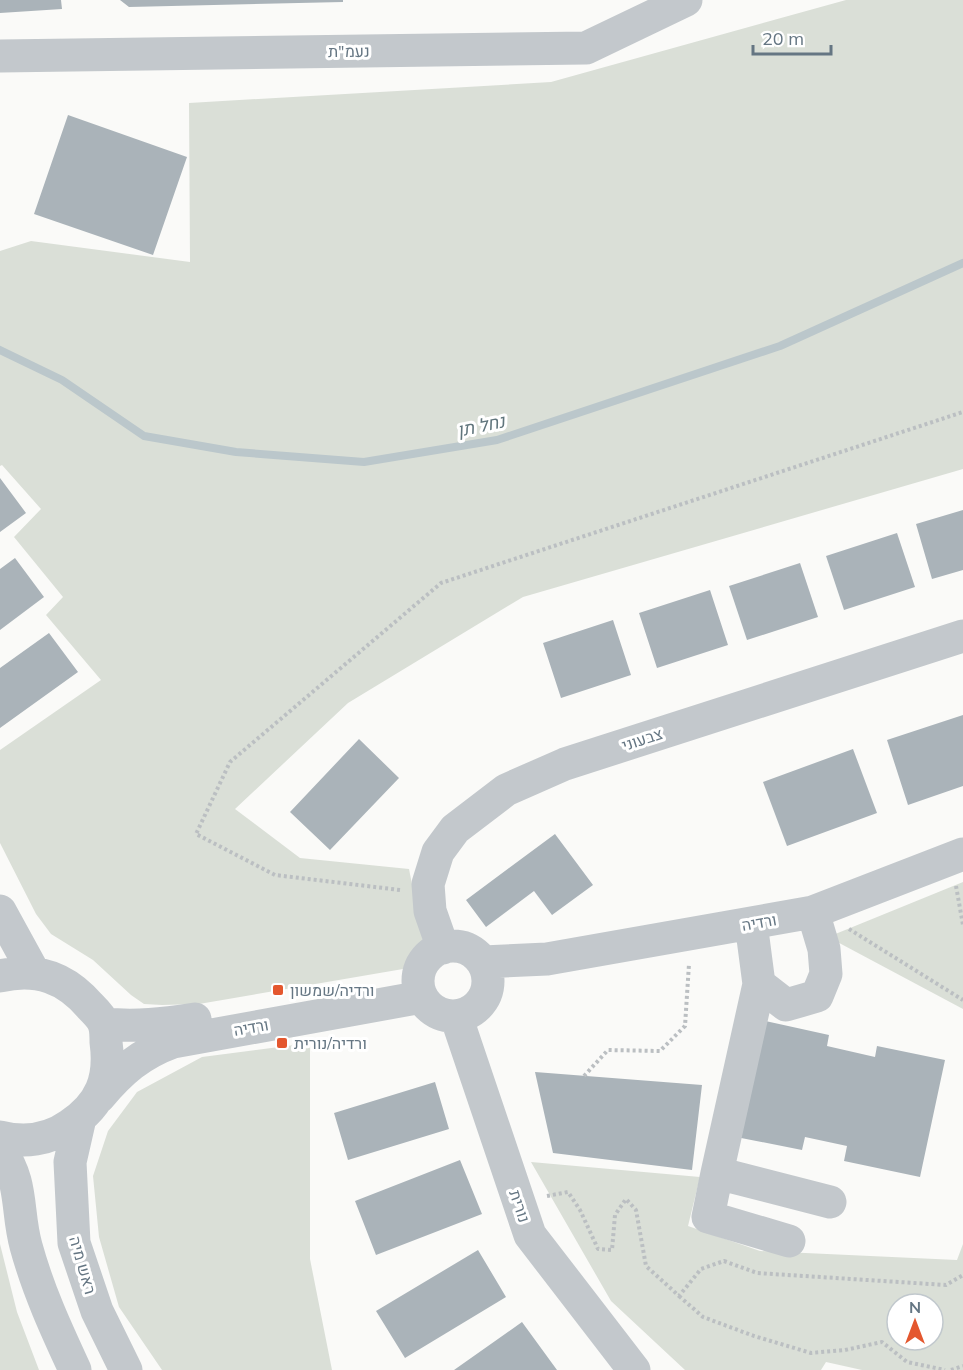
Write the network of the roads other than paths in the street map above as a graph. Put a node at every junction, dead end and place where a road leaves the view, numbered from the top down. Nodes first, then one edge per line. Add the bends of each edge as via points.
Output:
1 (686, 0) edge
2 (0, 56) edge
3 (963, 636) edge
4 (957, 857) edge
5 (0, 911) edge
6 (816, 911) junction
7 (751, 923) junction
8 (443, 948) junction
9 (29, 963) junction
10 (486, 974) junction
11 (0, 976) edge
12 (759, 984) junction
13 (420, 987) junction
14 (456, 1016) junction
15 (201, 1017) junction
16 (104, 1024) junction
17 (89, 1107) junction
18 (0, 1137) edge
19 (0, 1150) edge
20 (717, 1173) junction
21 (830, 1202) dead end
22 (789, 1241) dead end
23 (75, 1370) edge
24 (126, 1370) edge
25 (634, 1370) edge

1 - 2 street, נעמ"ת via 586,48
3 - 8 street, צבעוני via 565,764 506,790 454,829 438,852 428,884 430,911
4 - 6 street, ורדיה
5 - 9 street
6 - 7 street, ורדיה
6 - 12 street via 826,974 818,996 786,1005
7 - 10 street, ורדיה via 547,959
7 - 12 street
8 - 10 street via 466,948 476,954
8 - 13 street via 426,959
9 - 11 street
9 - 15 street via 81,968 116,1002 139,1015
9 - 16 street via 77,991
10 - 14 street via 485,997 478,1006
12 - 20 street
13 - 14 street via 428,1005 445,1015
13 - 15 street, ורדיה
13 - 17 street, ורדיה via 173,1042 141,1056
14 - 25 street, נורית via 530,1235
15 - 16 street, ורדיה via 160,1025
16 - 17 street, ראש מיה via 108,1067
17 - 18 street, ורדיה via 60,1132 37,1140
17 - 24 street, ראש מיה via 70,1162 74,1243 97,1311
19 - 23 street via 15,1176 25,1243 39,1291
20 - 21 street
20 - 22 street via 708,1217

